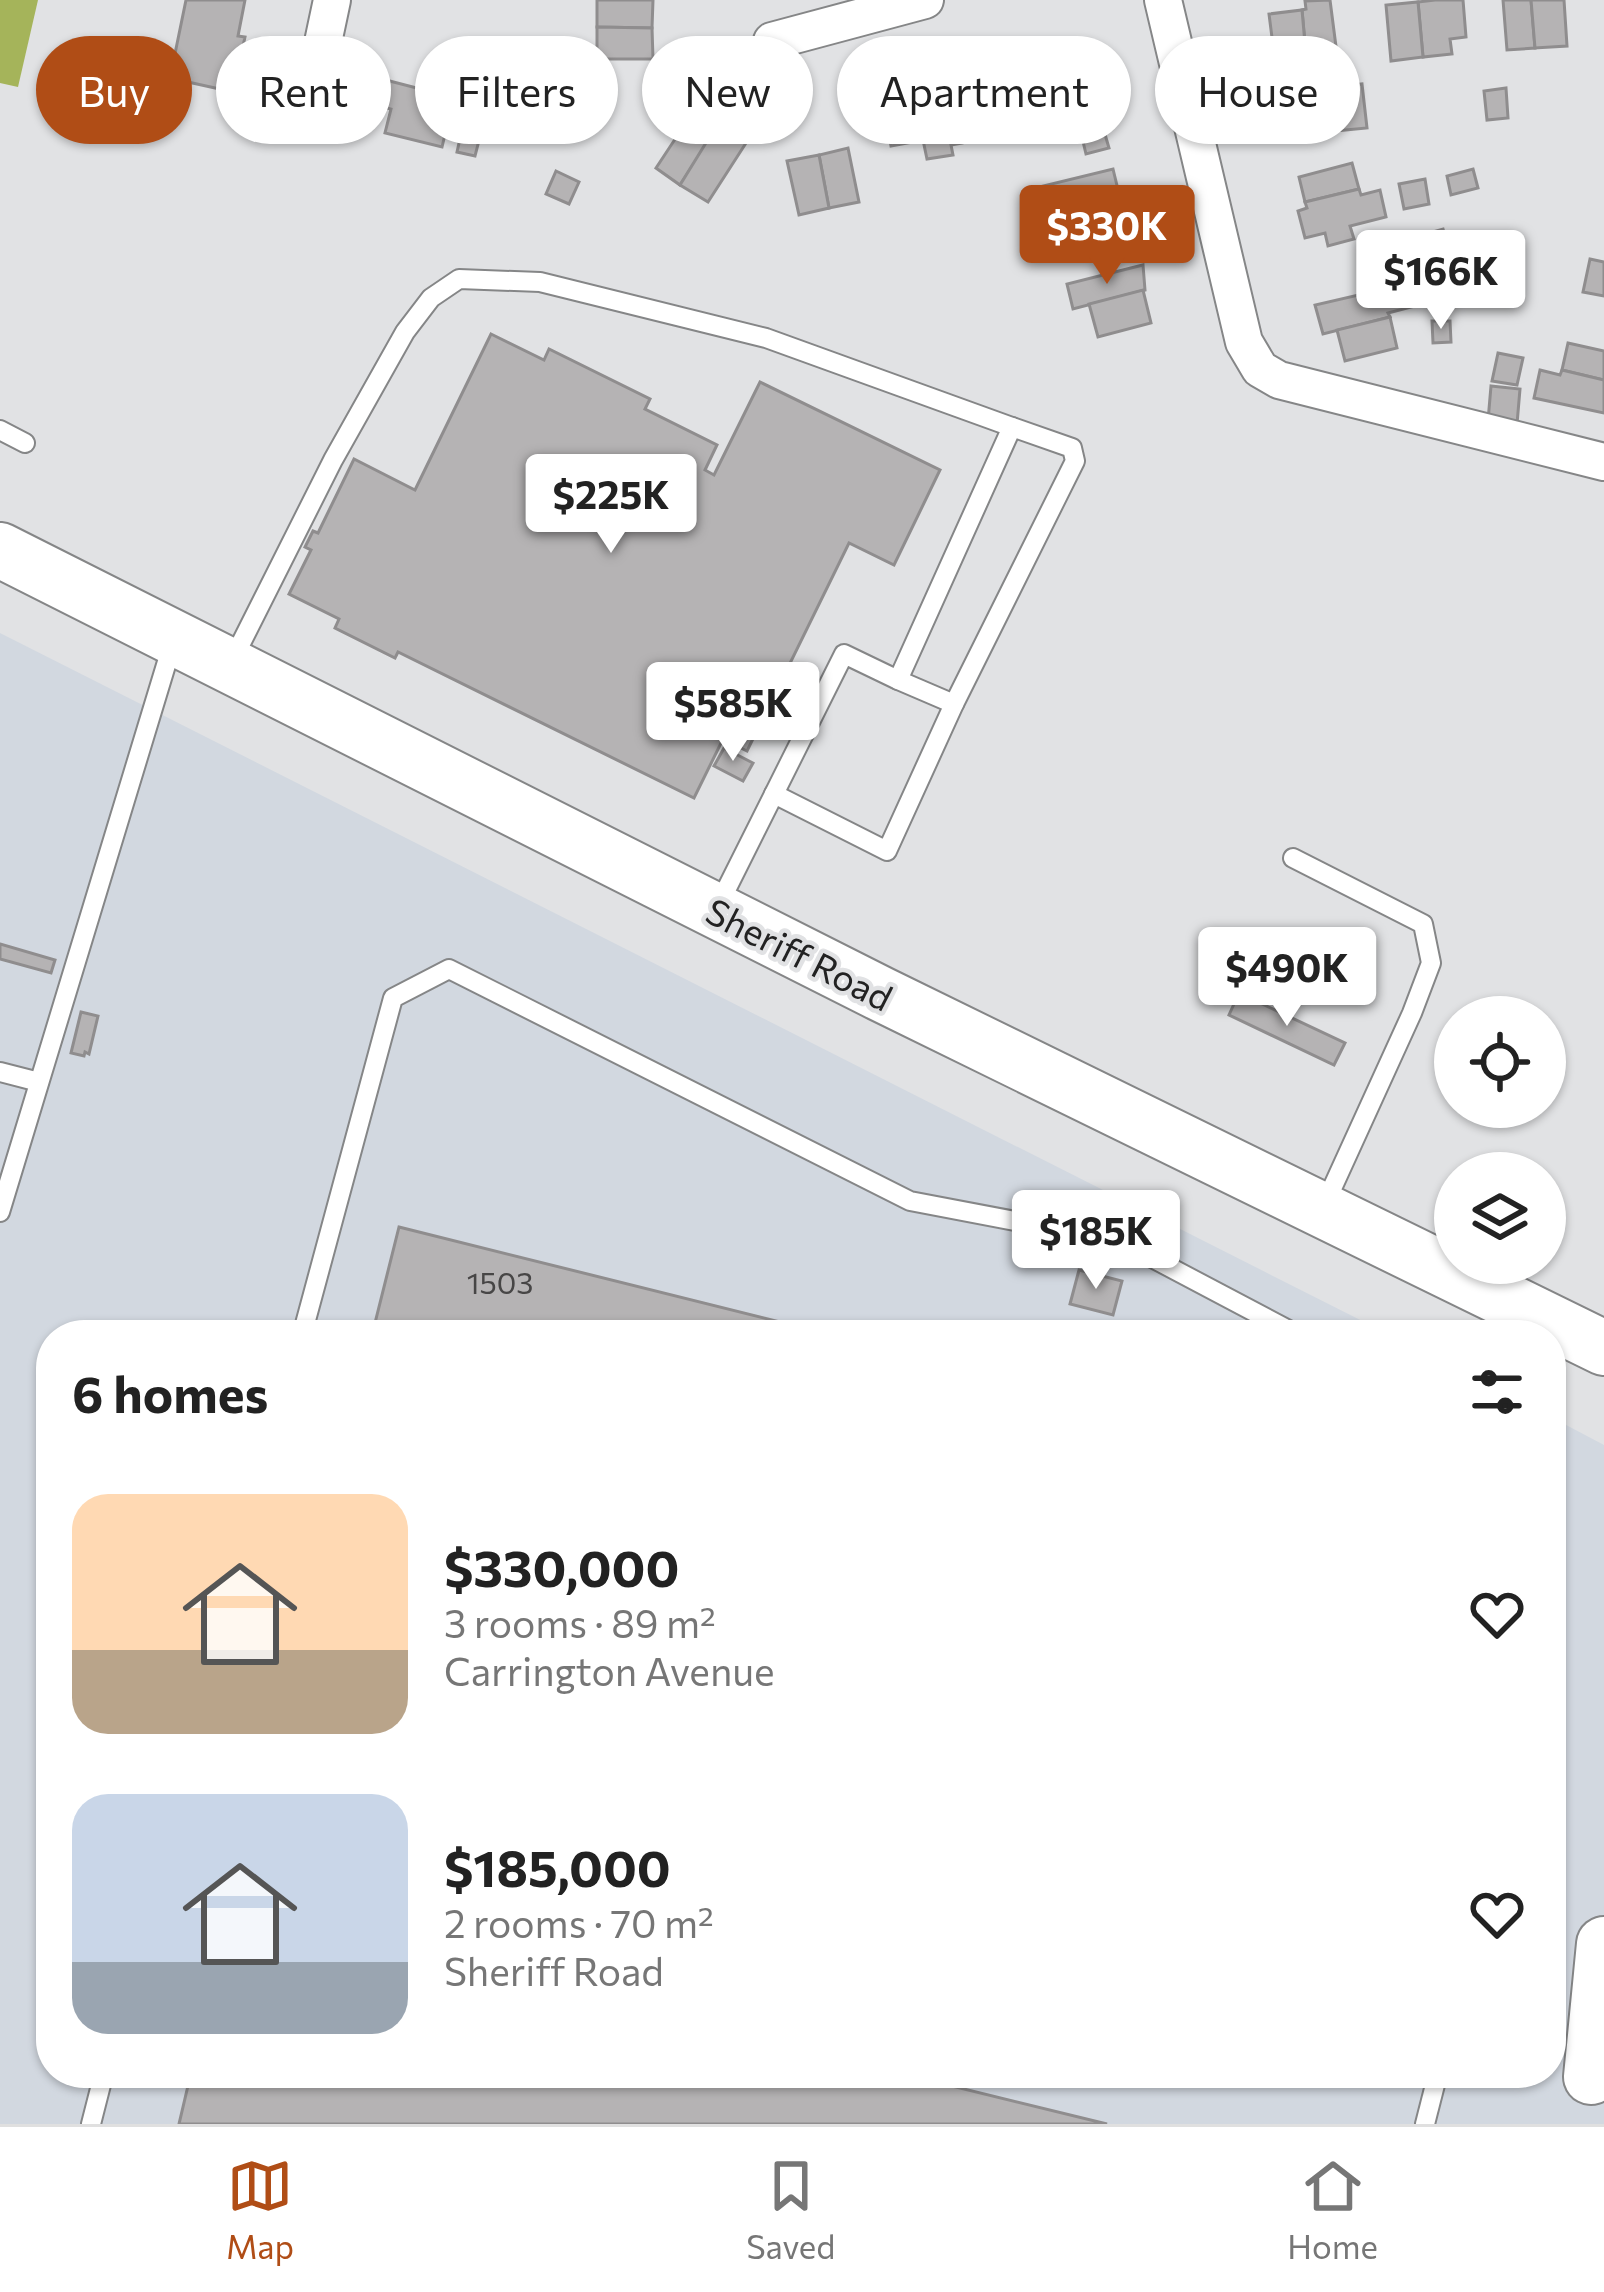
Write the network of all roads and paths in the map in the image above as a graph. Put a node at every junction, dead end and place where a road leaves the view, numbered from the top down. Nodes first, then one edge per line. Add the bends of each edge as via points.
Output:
1 (332, 0) edge
2 (925, 0) edge
3 (1163, 0) edge
4 (324, 36) edge
5 (791, 36) edge
6 (1012, 427) junction
7 (0, 430) edge
8 (25, 443) dead end
9 (1604, 462) edge
10 (0, 550) edge
11 (175, 638) junction
12 (230, 665) junction
13 (898, 680) junction
14 (954, 704) junction
15 (774, 794) junction
16 (1293, 858) dead end
17 (716, 910) junction
18 (0, 1072) edge
19 (39, 1082) junction
20 (1322, 1210) junction
21 (0, 1212) edge
22 (306, 1320) edge
23 (1270, 1320) edge
24 (1547, 1320) edge
25 (1566, 1329) edge
26 (1604, 1348) edge
27 (1604, 1944) edge
28 (1592, 2079) edge
29 (100, 2088) edge
30 (1434, 2088) edge
31 (91, 2124) edge
32 (1425, 2124) edge

1 - 4 street
2 - 5 street
3 - 9 street via 1244,342 1260,369
6 - 12 lane via 766,338 541,282 459,279 404,332
6 - 13 lane
6 - 14 lane via 1072,448 1075,460
7 - 8 lane
10 - 11 main road, Sheriff Road
11 - 12 main road, Sheriff Road
11 - 19 lane
12 - 17 main road, Sheriff Road
13 - 14 lane
13 - 15 lane via 844,654
14 - 15 lane via 887,851
15 - 17 lane
16 - 20 lane via 1424,924 1431,963
17 - 20 main road, Sheriff Road
18 - 19 lane
19 - 21 lane
20 - 24 main road, Sheriff Road
22 - 23 lane via 393,998 449,969 910,1201 1120,1241
25 - 26 main road, Sheriff Road
27 - 28 main road
29 - 31 lane
30 - 32 lane

